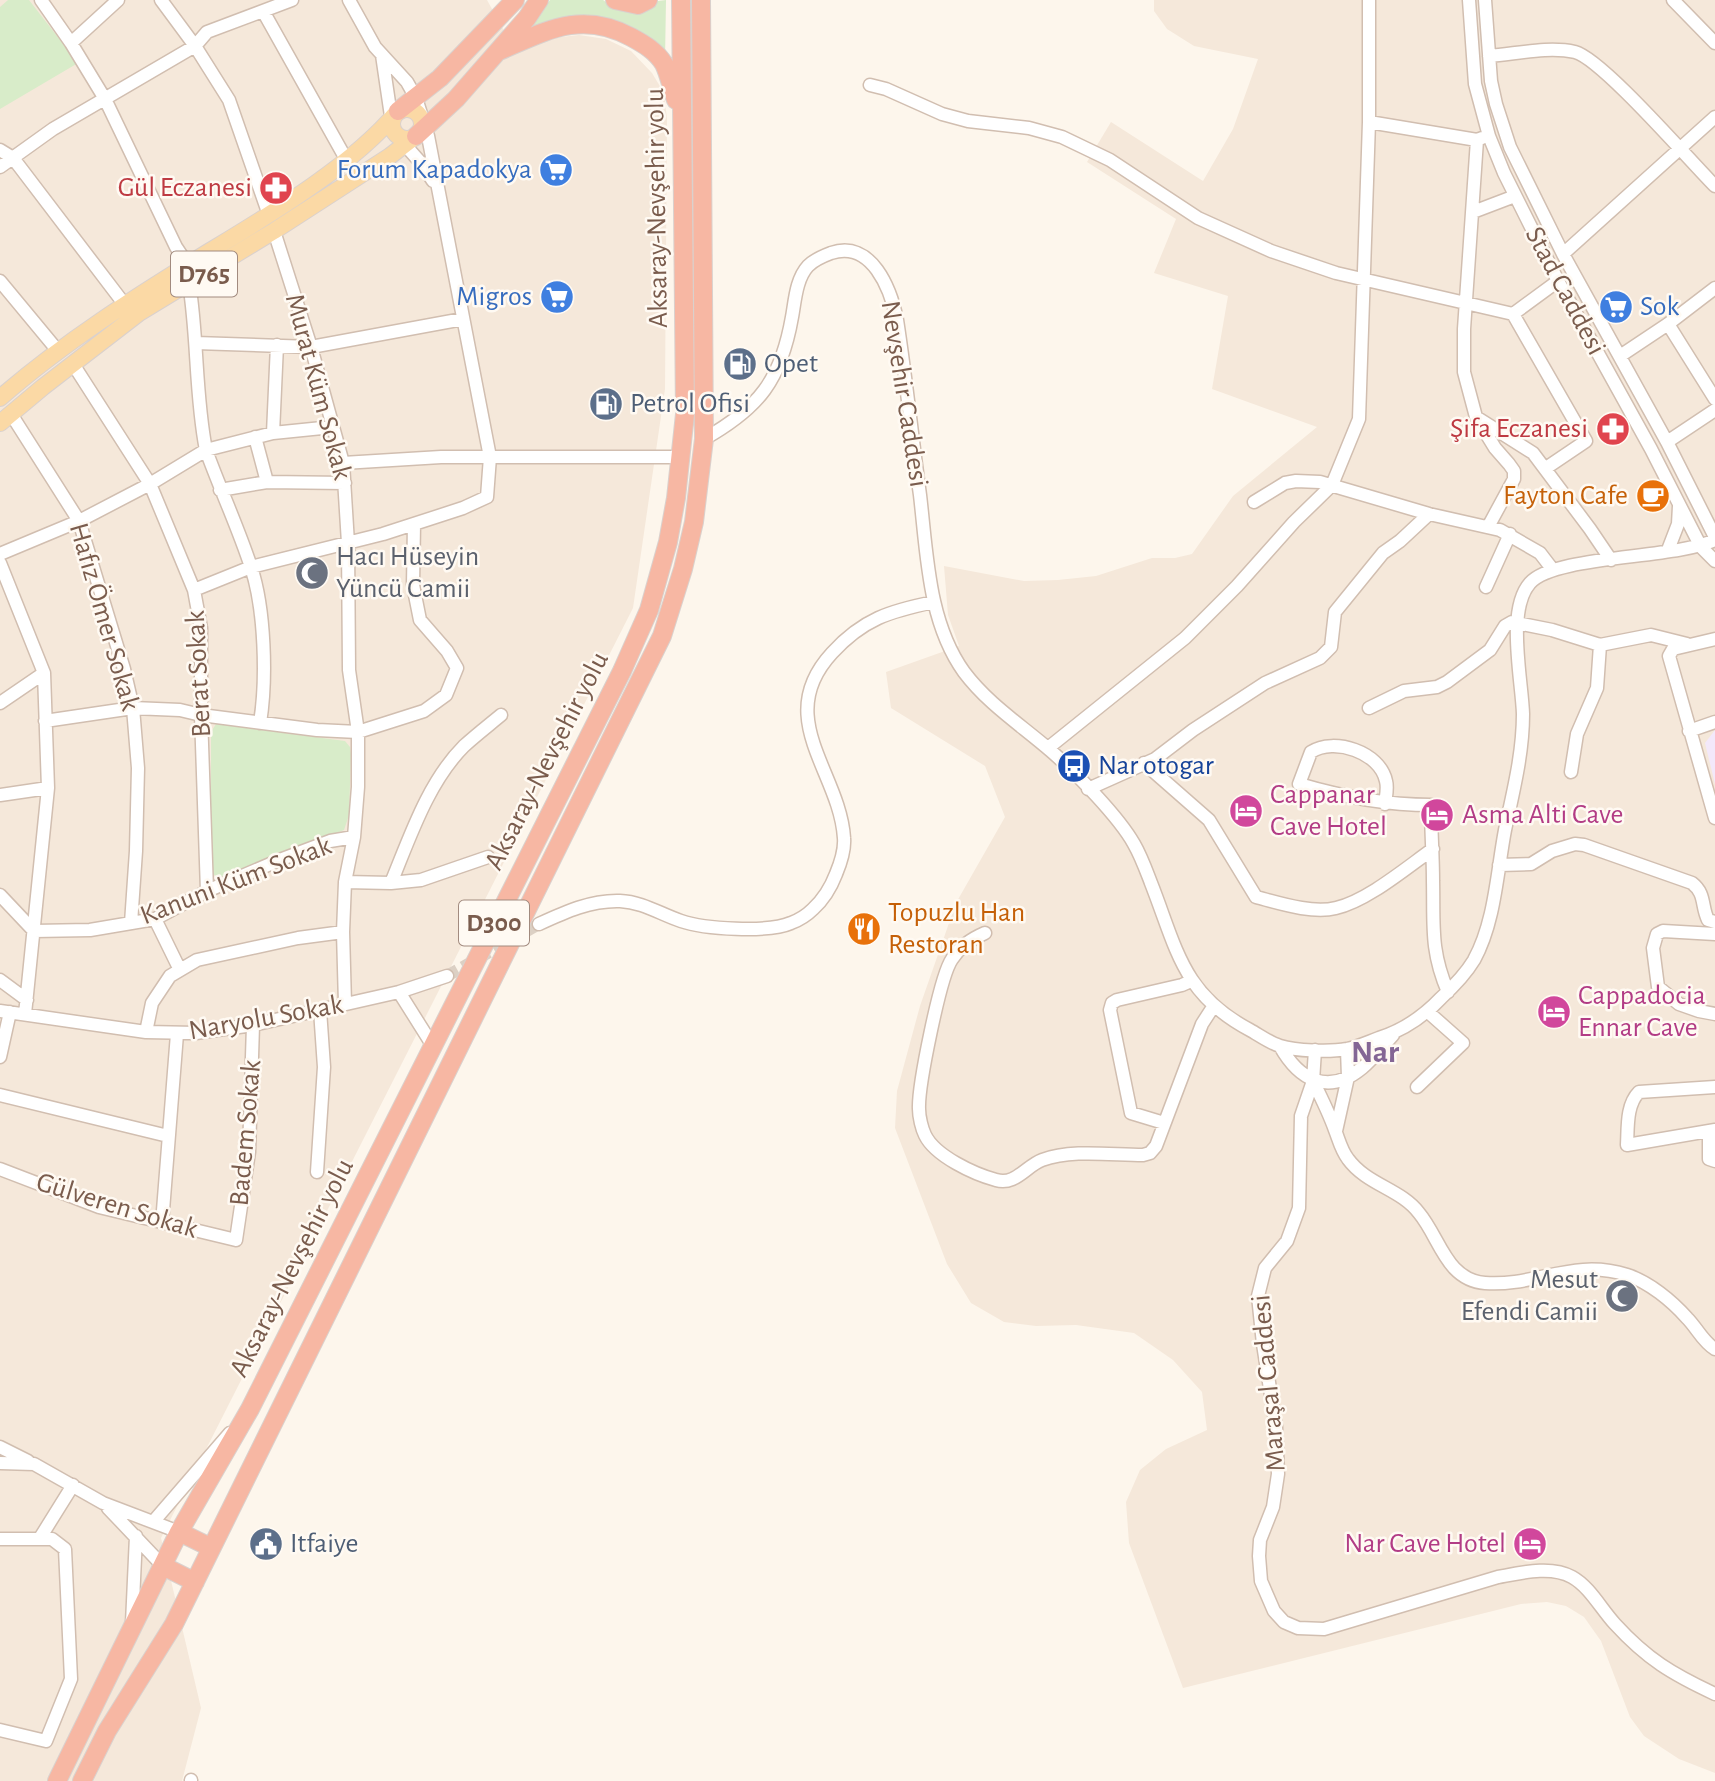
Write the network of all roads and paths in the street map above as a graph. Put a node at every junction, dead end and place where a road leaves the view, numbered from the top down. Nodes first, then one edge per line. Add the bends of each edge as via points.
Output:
1 (41, 0) edge
2 (118, 0) edge
3 (161, 0) edge
4 (292, 0) edge
5 (349, 0) edge
6 (539, 0) edge
7 (615, 0) edge
8 (648, 0) edge
9 (681, 0) edge
10 (701, 0) edge
11 (710, 0) edge
12 (1369, 0) edge
13 (1469, 0) edge
14 (1485, 0) edge
15 (1673, 0) edge
16 (505, 4) edge
17 (263, 11) junction
18 (71, 43) junction
19 (1715, 43) edge
20 (195, 46) junction
21 (499, 51) junction
22 (382, 55) junction
23 (701, 55) junction
24 (1489, 56) junction
25 (870, 85) dead end
26 (416, 98) junction
27 (105, 99) junction
28 (680, 113) junction
29 (1715, 117) edge
30 (1369, 122) junction
31 (406, 127) junction
32 (1503, 130) junction
33 (1483, 138) junction
34 (1679, 149) junction
35 (0, 150) edge
36 (13, 158) junction
37 (346, 159) junction
38 (0, 167) edge
39 (1715, 186) edge
40 (437, 187) junction
41 (1515, 196) junction
42 (1473, 212) junction
43 (269, 215) junction
44 (274, 231) junction
45 (1563, 254) junction
46 (188, 265) junction
47 (0, 281) edge
48 (1364, 281) junction
49 (1558, 281) junction
50 (189, 283) junction
51 (1715, 288) edge
52 (1466, 303) junction
53 (125, 305) junction
54 (1513, 314) junction
55 (463, 319) junction
56 (1668, 324) junction
57 (197, 343) junction
58 (277, 345) junction
59 (311, 347) junction
60 (58, 351) junction
61 (1620, 356) junction
62 (73, 364) junction
63 (1, 395) edge
64 (1715, 400) edge
65 (1715, 410) edge
66 (1476, 417) junction
67 (5, 418) edge
68 (332, 427) junction
69 (273, 433) junction
70 (255, 437) junction
71 (705, 439) junction
72 (1667, 442) junction
73 (206, 450) junction
74 (489, 457) junction
75 (681, 457) junction
76 (343, 463) junction
77 (1546, 468) junction
78 (267, 482) junction
79 (345, 483) junction
80 (150, 484) junction
81 (1332, 485) junction
82 (220, 490) junction
83 (1254, 502) dead end
84 (1679, 502) junction
85 (1429, 514) junction
86 (79, 522) junction
87 (414, 524) junction
88 (1488, 527) junction
89 (1510, 534) junction
90 (1715, 539) edge
91 (348, 543) junction
92 (1701, 547) junction
93 (1668, 550) junction
94 (0, 554) edge
95 (1611, 560) junction
96 (1715, 561) edge
97 (0, 563) edge
98 (251, 567) junction
99 (1553, 570) junction
100 (1486, 587) dead end
101 (194, 590) junction
102 (934, 602) junction
103 (1518, 621) junction
104 (1715, 639) edge
105 (1600, 645) junction
106 (1687, 645) junction
107 (44, 673) junction
108 (0, 704) edge
109 (133, 708) junction
110 (1369, 708) dead end
111 (201, 715) junction
112 (501, 715) dead end
113 (45, 721) junction
114 (1715, 722) edge
115 (260, 723) junction
116 (358, 732) junction
117 (1689, 732) junction
118 (1048, 748) junction
119 (1144, 763) junction
120 (1571, 772) dead end
121 (48, 788) junction
122 (1088, 789) junction
123 (0, 795) edge
124 (1385, 804) junction
125 (1715, 818) edge
126 (354, 837) junction
127 (1433, 849) junction
128 (488, 857) dead end
129 (1499, 865) junction
130 (345, 883) junction
131 (391, 883) junction
132 (207, 891) junction
133 (0, 895) edge
134 (155, 919) junction
135 (1715, 922) edge
136 (131, 923) junction
137 (539, 924) tunnel mouth
138 (34, 931) junction
139 (343, 932) junction
140 (985, 933) dead end
141 (1715, 934) edge
142 (180, 970) junction
143 (447, 976) tunnel mouth
144 (0, 980) edge
145 (1191, 981) junction
146 (399, 992) junction
147 (1448, 992) junction
148 (27, 1000) junction
149 (345, 1004) junction
150 (1213, 1007) junction
151 (320, 1010) junction
152 (5, 1011) edge
153 (1428, 1012) junction
154 (25, 1014) junction
155 (1715, 1014) edge
156 (253, 1025) junction
157 (146, 1032) junction
158 (1396, 1033) junction
159 (177, 1034) junction
160 (433, 1046) junction
161 (1280, 1046) junction
162 (1347, 1049) junction
163 (1315, 1050) junction
164 (0, 1057) edge
165 (1348, 1077) junction
166 (1314, 1081) junction
167 (1418, 1087) dead end
168 (1715, 1087) edge
169 (0, 1095) edge
170 (1164, 1123) junction
171 (1712, 1131) edge
172 (1336, 1132) junction
173 (168, 1136) junction
174 (1715, 1161) edge
175 (0, 1169) edge
176 (317, 1172) dead end
177 (162, 1223) junction
178 (236, 1240) joint
179 (1715, 1349) edge
180 (250, 1409) junction
181 (0, 1447) edge
182 (0, 1464) edge
183 (34, 1464) junction
184 (73, 1485) junction
185 (103, 1503) junction
186 (153, 1522) junction
187 (179, 1532) junction
188 (136, 1536) junction
189 (40, 1538) junction
190 (0, 1539) edge
191 (210, 1547) junction
192 (163, 1566) junction
193 (195, 1581) junction
194 (131, 1634) junction
195 (1715, 1694) edge
196 (0, 1730) edge
197 (57, 1781) edge
198 (82, 1781) edge

1 - 18 street
2 - 18 street
3 - 20 street
4 - 17 street
5 - 22 street
6 - 21 highway, D765
7 - 8 highway via 638,5
9 - 28 highway, Aksaray-Nevşehir yolu / D300
10 - 23 highway, Aksaray-Nevşehir yolu / D300
11 - 23 highway
12 - 30 street
13 - 33 street, Stad Caddesi
14 - 24 street, Stad Caddesi
15 - 19 street
16 - 26 highway, D765 via 440,78
17 - 20 street via 206,32
17 - 37 street
18 - 27 street
20 - 27 street
20 - 43 street via 229,100
21 - 28 highway via 550,29 587,23 615,28 648,46 663,64
21 - 31 highway, D765
22 - 26 street
22 - 31 street
23 - 71 highway, Aksaray-Nevşehir yolu / D300
24 - 32 street, Stad Caddesi
24 - 34 street via 1560,50 1584,55
25 - 48 street via 968,121 1062,137 1110,160 1215,227
26 - 31 highway, D765
27 - 36 street
27 - 46 street
28 - 75 highway, Aksaray-Nevşehir yolu / D300 via 686,376
29 - 34 street
30 - 33 street
30 - 48 street
31 - 37 main road, D765
31 - 40 street
31 - 40 street
31 - 44 main road, D765
32 - 33 street
32 - 45 street, Stad Caddesi
33 - 41 street, Stad Caddesi
33 - 42 street
34 - 39 street
34 - 45 street
35 - 36 street
36 - 38 street
36 - 53 street
37 - 43 main road, D765
40 - 55 street
41 - 42 street
41 - 49 street, Stad Caddesi
42 - 52 street
43 - 46 main road, D765
44 - 50 main road, D765
44 - 59 street, Murat Küm Sokak
45 - 61 street, Stad Caddesi
46 - 53 main road, D765
47 - 60 street
48 - 52 street
48 - 81 street via 1359,419
49 - 54 street
49 - 84 street, Stad Caddesi
50 - 57 street
50 - 62 main road, D765 via 139,313
51 - 56 street
52 - 54 street
52 - 66 street via 1464,372
53 - 60 main road, D765
54 - 77 street via 1586,441
55 - 59 street
55 - 74 street
56 - 61 street
56 - 64 street
57 - 58 street
57 - 73 street
58 - 59 street
58 - 69 street
59 - 68 street, Murat Küm Sokak
60 - 63 main road, D765
61 - 72 street, Stad Caddesi
62 - 67 main road, D765
62 - 80 street, Berat Sokak
65 - 72 street
66 - 77 street via 1524,447
66 - 88 street via 1514,471 1510,489
67 - 86 street, Hafız Ömer Sokak
68 - 69 street
68 - 76 street, Murat Küm Sokak
69 - 70 street
70 - 73 street
70 - 78 street
71 - 102 street, Nevşehir Caddesi via 742,416 772,377 787,344 798,286 809,265 835,251 853,252 870,261 887,286 897,320
71 - 191 highway, Aksaray-Nevşehir yolu / D300 via 694,522 662,636
72 - 90 street, Stad Caddesi
73 - 80 street
73 - 82 street
74 - 75 street
74 - 76 street
74 - 87 street via 487,497
75 - 160 highway, Aksaray-Nevşehir yolu / D300 via 668,542 636,641
76 - 79 street, Murat Küm Sokak
77 - 95 street
78 - 79 street
78 - 82 street
79 - 91 street, Murat Küm Sokak
80 - 86 street
80 - 101 street, Berat Sokak
81 - 83 street via 1296,481
81 - 85 street
81 - 118 street via 1185,638
82 - 98 street
84 - 92 street, Stad Caddesi
84 - 93 street via 1678,524
85 - 88 street
85 - 119 street via 1383,554 1335,612 1331,647 1320,658 1265,683
86 - 94 street
86 - 109 street, Hafız Ömer Sokak
87 - 91 street
87 - 116 street via 413,584 420,620 457,668 446,695 424,711
88 - 89 street
89 - 99 street via 1540,553
89 - 100 street
90 - 92 street
91 - 98 street
91 - 116 street, Murat Küm Sokak via 349,670
92 - 93 street
92 - 96 street, Stad Caddesi
93 - 95 street
95 - 99 street
97 - 107 street
98 - 101 street
98 - 115 street via 263,661
99 - 103 street via 1527,586
101 - 111 street, Berat Sokak via 201,628
102 - 118 street, Nevşehir Caddesi via 944,636 964,672 983,694
102 - 137 street via 889,612 858,628 829,655 810,688 809,728 842,824 844,846 826,895 805,916 778,927 707,927 637,904 608,902 577,908
103 - 105 street
103 - 110 street via 1505,626 1490,650 1447,682 1404,691
103 - 129 street via 1522,743
104 - 106 street
105 - 106 street via 1651,635
105 - 120 street via 1597,688 1577,734
106 - 117 street via 1669,656
107 - 108 street
107 - 113 street
109 - 111 street
109 - 113 street
109 - 136 street, Hafız Ömer Sokak via 138,768
111 - 115 street
111 - 132 street, Berat Sokak
112 - 131 street via 463,747 442,774 412,829
113 - 121 street
114 - 117 street
115 - 116 street
116 - 126 street, Murat Küm Sokak
117 - 125 street
118 - 122 street
119 - 122 street
119 - 127 street via 1209,820 1256,897 1295,908 1335,908 1379,888
121 - 123 street
121 - 138 street
122 - 145 street via 1134,844
124 - 124 street via 1299,785 1311,752 1326,746 1358,751 1383,773
124 - 127 street via 1431,805
126 - 130 street, Murat Küm Sokak
126 - 132 street, Kanuni Küm Sokak via 330,841
127 - 147 street via 1433,941
128 - 131 street via 421,880
129 - 135 street via 1531,864 1565,845 1584,845 1692,883 1703,896 1708,920
129 - 147 street via 1478,951
130 - 131 street
130 - 139 street, Murat Küm Sokak
132 - 134 street, Kanuni Küm Sokak
133 - 138 street
134 - 136 street, Kanuni Küm Sokak
134 - 142 street
136 - 138 street, Kanuni Küm Sokak via 90,930
138 - 148 street
139 - 142 street via 197,960
139 - 149 street, Murat Küm Sokak
140 - 170 street via 968,940 951,960 922,1078 919,1110 926,1136 947,1159 998,1181 1012,1181 1040,1161 1062,1155 1150,1153
141 - 155 street via 1663,932 1657,934 1653,948 1656,982 1662,991 1689,1008
142 - 157 street via 170,976 152,1003
143 - 146 street, Naryolu Sokak
144 - 148 street
145 - 150 street
145 - 170 street via 1117,1000 1110,1010 1131,1112
146 - 149 street, Naryolu Sokak
146 - 160 street
147 - 153 street
148 - 154 street
149 - 151 street, Naryolu Sokak
150 - 161 street
150 - 170 street via 1202,1024
151 - 156 street, Naryolu Sokak
151 - 176 street via 324,1067
152 - 154 street, Naryolu Sokak
152 - 164 street
153 - 158 street
153 - 167 street via 1463,1044
154 - 157 street, Naryolu Sokak
156 - 159 street, Naryolu Sokak
156 - 178 street, Badem Sokak via 250,1140
157 - 159 street, Naryolu Sokak
158 - 162 street
158 - 165 street via 1363,1068
159 - 173 street
160 - 180 highway, Aksaray-Nevşehir yolu / D300
161 - 163 street
161 - 166 street via 1293,1066
162 - 163 street
162 - 165 street
163 - 166 street
165 - 166 street
165 - 172 street
166 - 172 street
166 - 195 street, Maraşal Caddesi via 1301,1116 1299,1208 1287,1241 1265,1268 1258,1296 1278,1474 1259,1556 1261,1581 1274,1611 1298,1629 1324,1629 1498,1577 1556,1572 1578,1582 1655,1662
168 - 171 street via 1639,1092 1633,1097 1627,1145
169 - 173 street
171 - 174 street via 1709,1159
172 - 179 street via 1356,1169 1415,1208 1448,1261 1474,1281 1498,1283 1581,1269 1627,1275 1668,1300
173 - 177 street
175 - 177 street, Gülveren Sokak via 99,1207
177 - 178 street, Gülveren Sokak
180 - 186 street
180 - 187 highway, Aksaray-Nevşehir yolu / D300
181 - 183 street
182 - 183 street
183 - 184 street
184 - 185 street
184 - 189 street
185 - 186 street
185 - 188 street
186 - 187 street
187 - 191 highway
187 - 192 highway, Aksaray-Nevşehir yolu / D300
188 - 192 street
188 - 194 street
189 - 190 street
189 - 196 street via 52,1539 65,1549 71,1679 46,1741
191 - 193 highway, Aksaray-Nevşehir yolu / D300
192 - 193 highway
192 - 194 highway, Aksaray-Nevşehir yolu / D300
193 - 198 highway, Aksaray-Nevşehir yolu / D300
194 - 197 highway, Aksaray-Nevşehir yolu / D300

